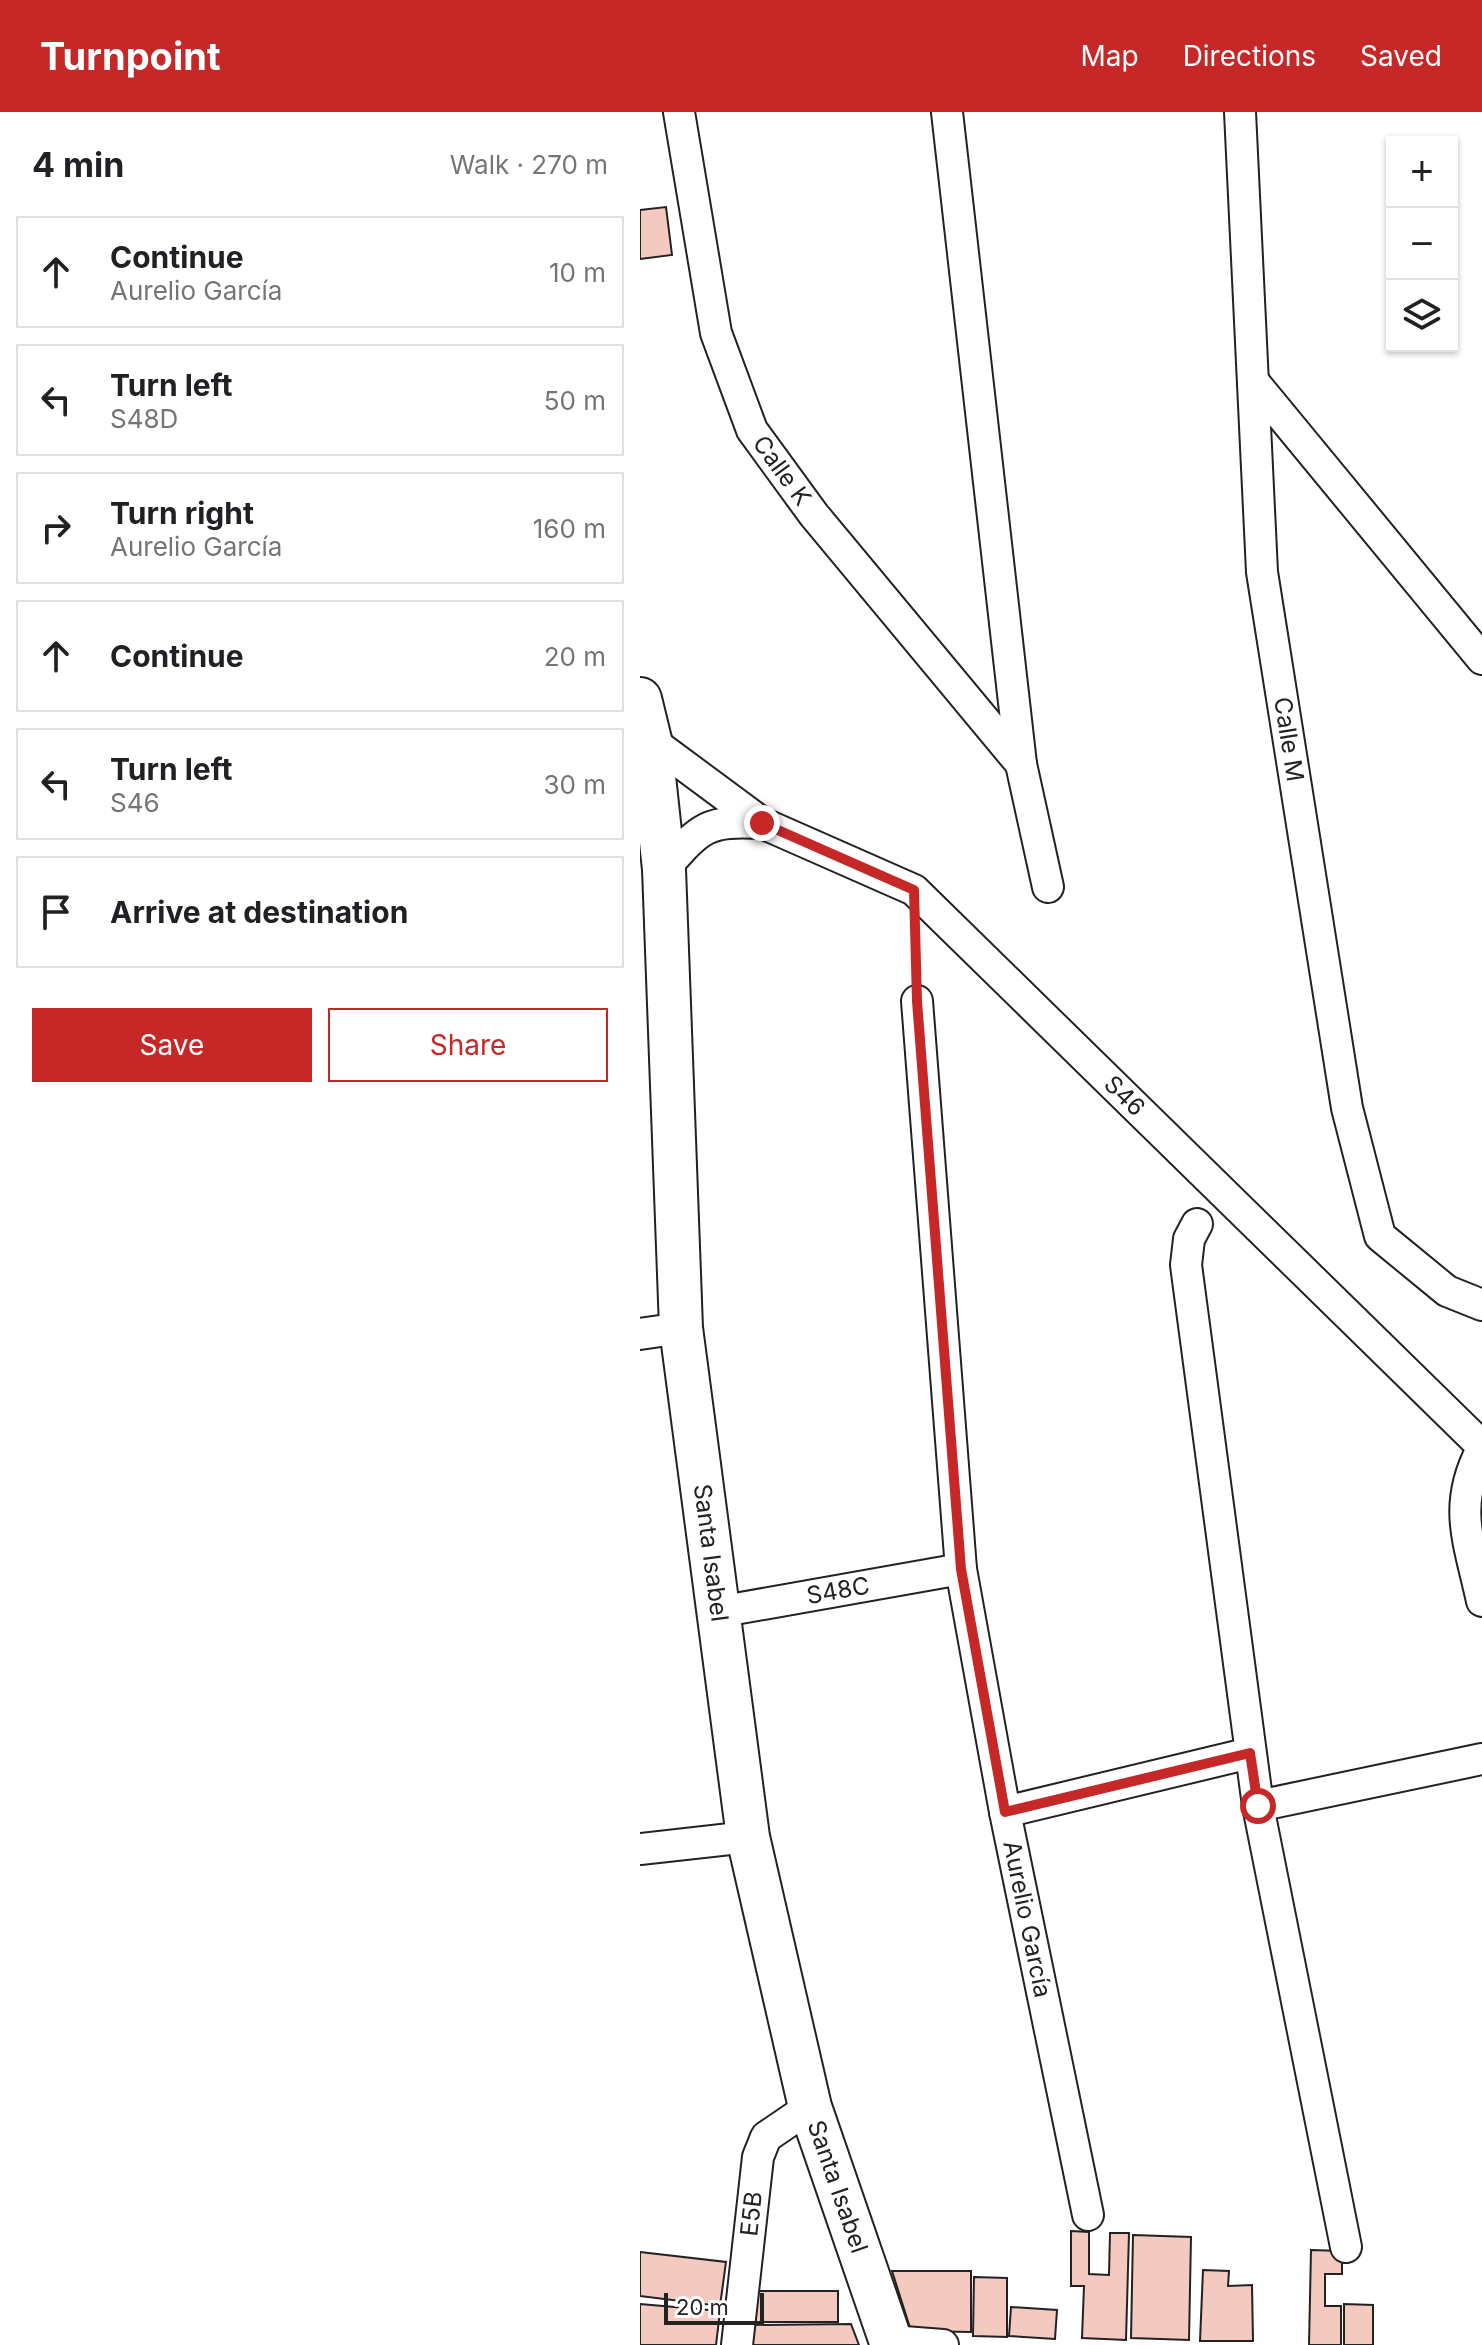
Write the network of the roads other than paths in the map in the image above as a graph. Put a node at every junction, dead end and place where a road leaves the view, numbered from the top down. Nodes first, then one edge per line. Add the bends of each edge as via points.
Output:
1 (679, 112) edge
2 (947, 112) edge
3 (1240, 112) edge
4 (1253, 381) junction
5 (1482, 659) edge
6 (640, 699) edge
7 (650, 740) junction
8 (1021, 764) junction
9 (762, 823) junction
10 (664, 869) junction
11 (1048, 887) dead end
12 (917, 1001) road end
13 (1197, 1224) dead end
14 (1482, 1305) edge
15 (681, 1328) junction
16 (640, 1334) edge
17 (1482, 1447) edge
18 (961, 1569) junction
19 (1482, 1601) edge
20 (718, 1612) junction
21 (1250, 1753) junction
22 (1482, 1759) edge
23 (1258, 1806) junction
24 (1005, 1812) junction
25 (748, 1837) junction
26 (640, 1849) edge
27 (810, 2107) junction
28 (1088, 2215) dead end
29 (1346, 2247) dead end
30 (892, 2343) edge
31 (737, 2345) edge
32 (943, 2345) edge

1 - 8 street, Calle K via 716,333 752,430 814,515
2 - 8 street, Calle K
3 - 4 street, Calle M
4 - 5 street
4 - 14 street, Calle M via 1262,572 1347,1108 1380,1236 1447,1291
6 - 7 street, Santa Isabel
7 - 9 street, S46
7 - 10 street, Santa Isabel
8 - 11 street, Calle K
9 - 10 street, S46 via 722,821 692,837
9 - 17 street, S46 via 914,890
10 - 15 street, Santa Isabel
12 - 18 street, Aurelio García
13 - 21 street via 1186,1265
15 - 16 street
15 - 20 street, Santa Isabel
17 - 19 street via 1467,1481 1464,1516
18 - 20 street, S48C
18 - 24 street, Aurelio García
20 - 25 street, Santa Isabel
21 - 23 street
21 - 24 street
22 - 23 street
23 - 29 street
24 - 28 street, Aurelio García
25 - 26 street
25 - 27 street, Santa Isabel
27 - 30 street, Santa Isabel
27 - 31 street, E5B via 766,2137 758,2157
30 - 32 street

